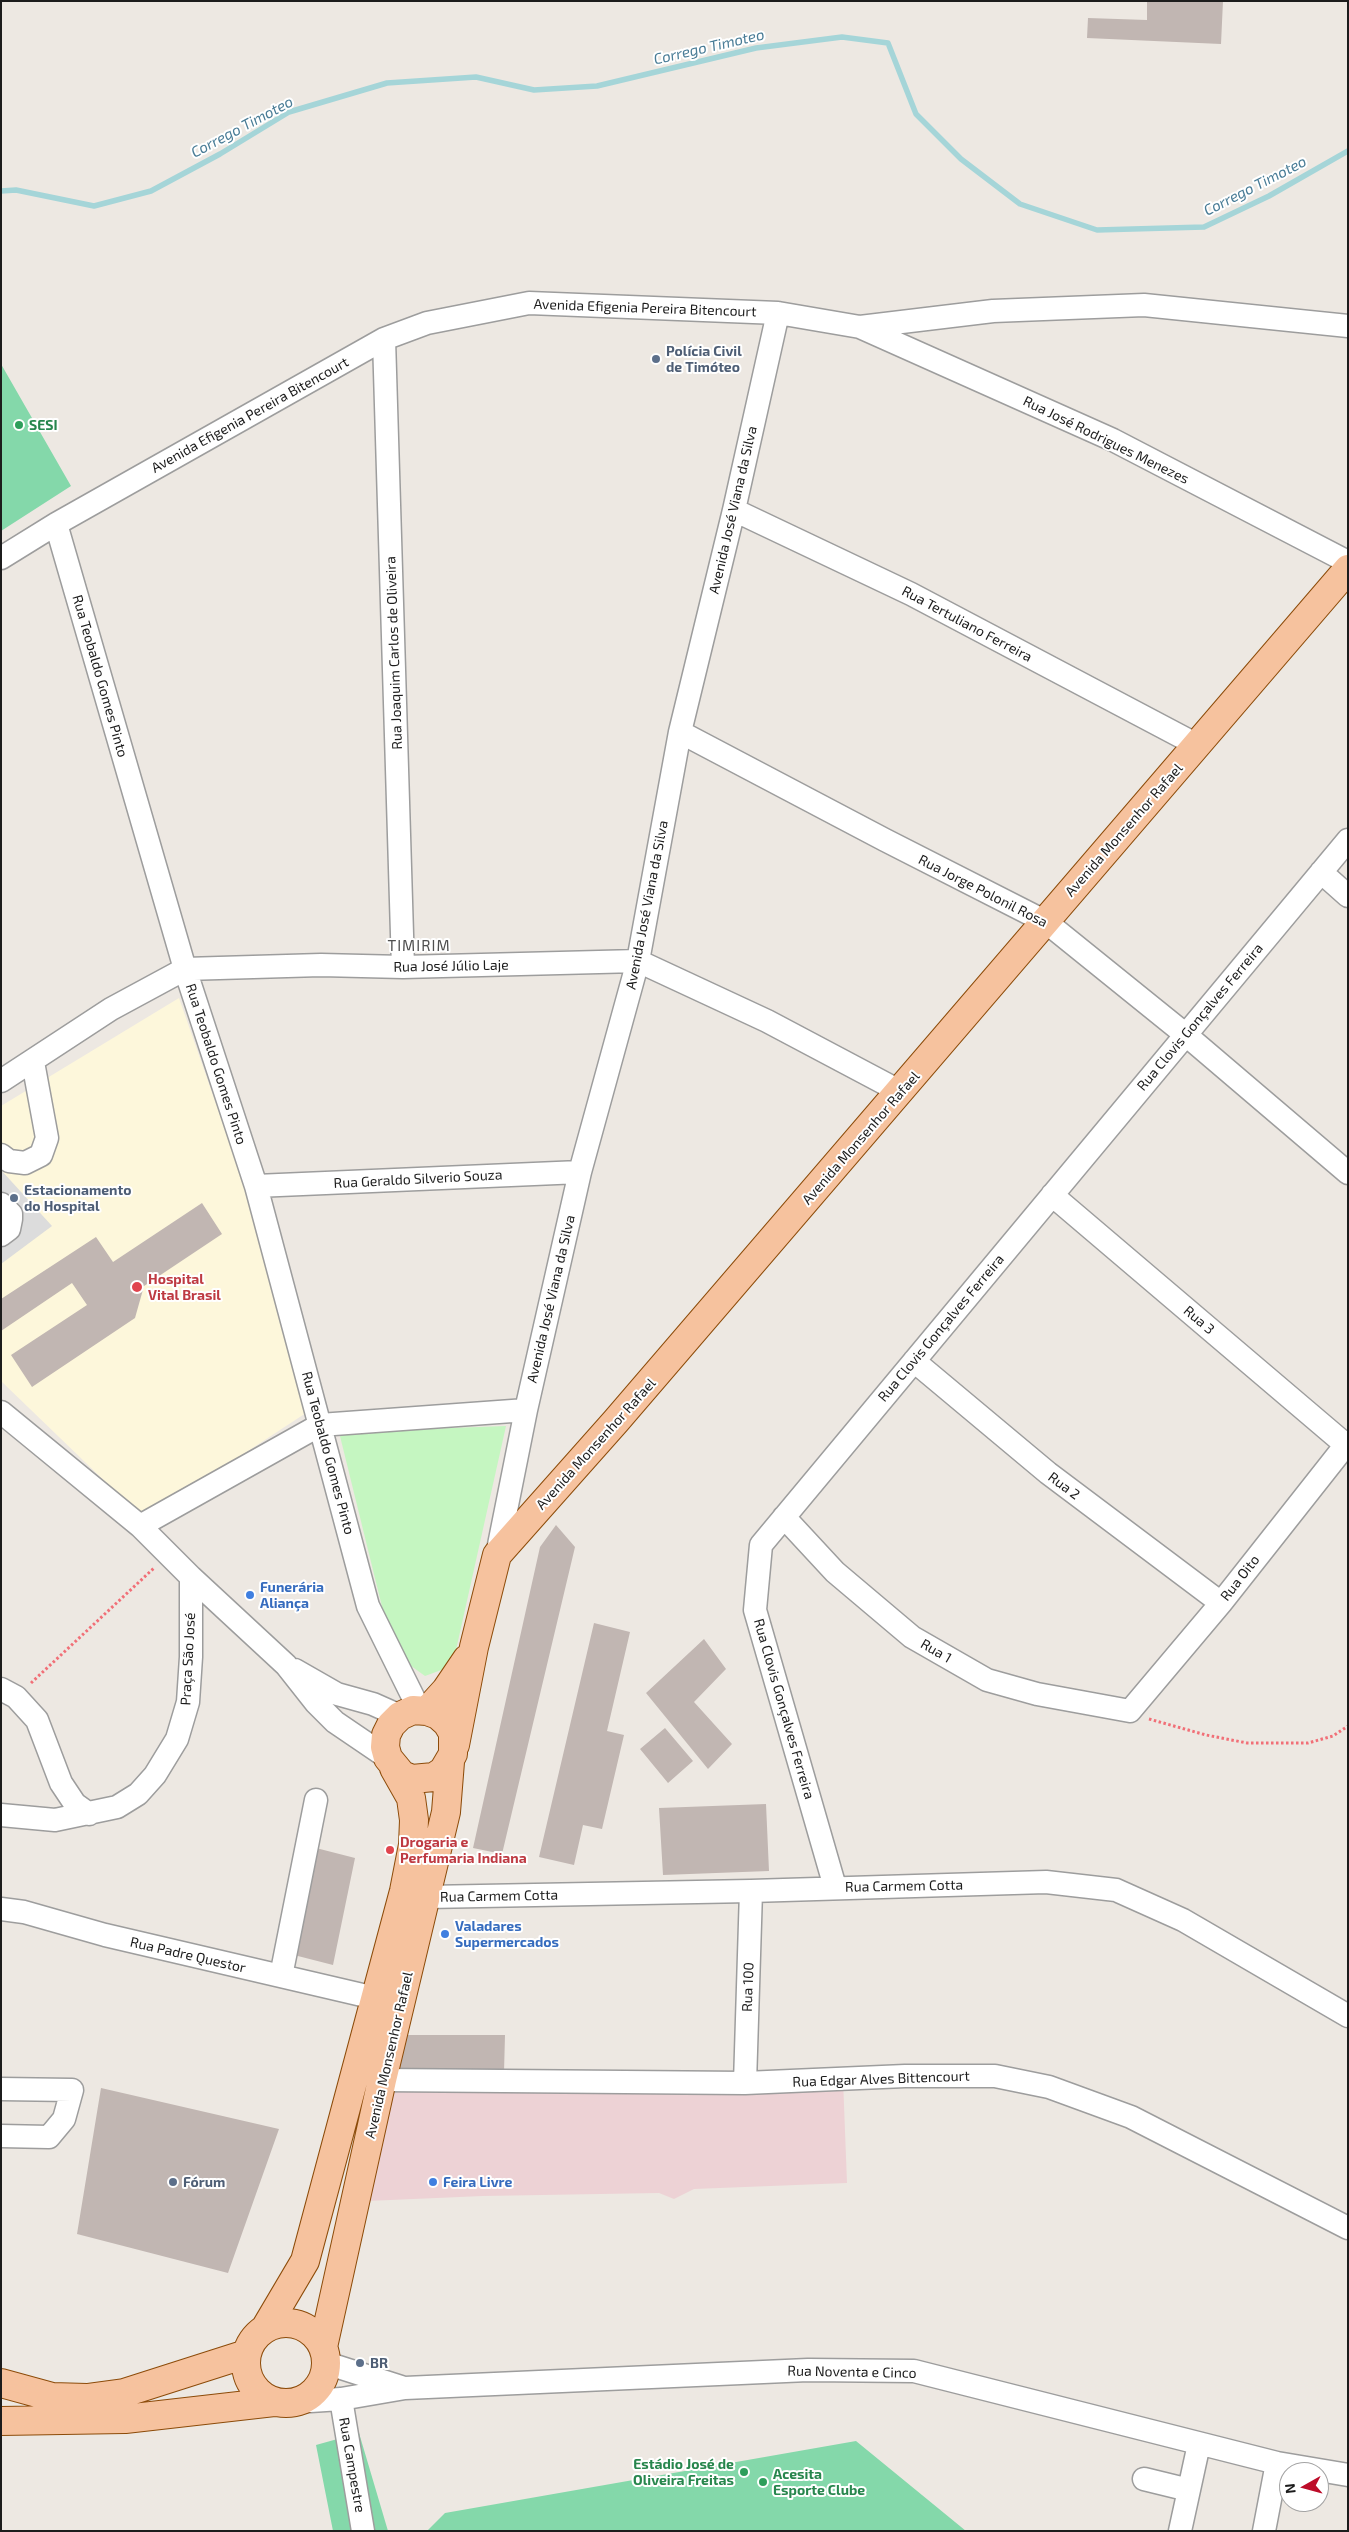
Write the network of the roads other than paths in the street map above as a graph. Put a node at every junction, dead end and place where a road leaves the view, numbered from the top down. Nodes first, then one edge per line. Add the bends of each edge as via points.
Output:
1 (778, 313) junction
2 (1348, 326) edge
3 (860, 327) junction
4 (384, 339) junction
5 (734, 510) junction
6 (56, 524) junction
7 (1, 558) edge
8 (1348, 562) edge
9 (1348, 569) edge
10 (680, 732) junction
11 (1197, 745) junction
12 (1348, 840) edge
13 (1321, 872) junction
14 (1348, 896) edge
15 (1046, 922) junction
16 (638, 961) junction
17 (403, 967) junction
18 (185, 969) junction
19 (1186, 1034) junction
20 (33, 1062) junction
21 (1, 1081) edge
22 (901, 1092) junction
23 (1, 1155) edge
24 (580, 1172) junction
25 (1348, 1173) edge
26 (256, 1186) junction
27 (1052, 1195) junction
28 (1, 1204) edge
29 (1, 1235) edge
30 (914, 1361) junction
31 (526, 1410) junction
32 (1, 1412) edge
33 (320, 1425) junction
34 (1347, 1443) edge
35 (784, 1517) junction
36 (140, 1526) junction
37 (496, 1555) junction
38 (191, 1577) junction
39 (1221, 1602) junction
40 (474, 1647) junction
41 (286, 1665) junction
42 (9, 1693) edge
43 (1130, 1711) joint
44 (416, 1713) junction
45 (452, 1754) junction
46 (391, 1763) junction
47 (316, 1800) dead end
48 (89, 1814) junction
49 (1, 1815) edge
50 (835, 1887) junction
51 (751, 1892) junction
52 (427, 1897) junction
53 (1, 1909) edge
54 (281, 1976) junction
55 (375, 1998) junction
56 (1348, 2016) edge
57 (382, 2080) junction
58 (745, 2084) junction
59 (1, 2089) edge
60 (1, 2136) edge
61 (1348, 2228) edge
62 (266, 2327) junction
63 (246, 2354) junction
64 (324, 2355) junction
65 (1, 2383) edge
66 (405, 2388) junction
67 (341, 2399) junction
68 (285, 2402) junction
69 (1, 2421) edge
70 (1199, 2444) junction
71 (1277, 2464) junction
72 (1348, 2475) edge
73 (1144, 2479) dead end
74 (1189, 2490) junction
75 (364, 2531) edge
76 (1180, 2531) edge
77 (1264, 2531) edge

1 - 3 street, Avenida Efigenia Pereira Bitencourt
1 - 4 street, Avenida Efigenia Pereira Bitencourt via 529,304 427,323
1 - 5 street, Avenida José Viana da Silva
2 - 3 street, Avenida Efigenia Pereira Bitencourt via 1144,305 993,311
3 - 8 street, Rua José Rodrigues Menezes via 1112,440
4 - 6 street, Avenida Efigenia Pereira Bitencourt
4 - 17 street, Rua Joaquim Carlos de Oliveira
5 - 10 street, Avenida José Viana da Silva
5 - 11 street, Rua Tertuliano Ferreira via 911,594
6 - 7 street, Avenida Efigenia Pereira Bitencourt
6 - 18 street, Rua Teobaldo Gomes Pinto
9 - 11 main road, Avenida Monsenhor Rafael
10 - 15 street, Rua Jorge Polonil Rosa
10 - 16 street, Avenida José Viana da Silva
11 - 15 main road, Avenida Monsenhor Rafael
12 - 13 street, Rua Clovis Gonçalves Ferreira
13 - 14 street
13 - 19 street, Rua Clovis Gonçalves Ferreira
15 - 19 street, Rua Jorge Polonil Rosa
15 - 22 main road, Avenida Monsenhor Rafael
16 - 17 street, Rua José Júlio Laje
16 - 22 street, Rua José Júlio Laje via 767,1021
16 - 24 street, Avenida José Viana da Silva
17 - 18 street, Rua José Júlio Laje via 322,965
18 - 20 street, Rua José Júlio Laje via 112,1008
18 - 26 street, Rua Teobaldo Gomes Pinto
19 - 25 street, Rua Jorge Polonil Rosa
19 - 27 street, Rua Clovis Gonçalves Ferreira
20 - 21 street, Rua José Júlio Laje
20 - 23 street via 47,1138 41,1155 25,1163 9,1161
22 - 37 main road, Avenida Monsenhor Rafael via 616,1422
24 - 26 street, Rua Geraldo Silverio Souza
24 - 31 street, Avenida José Viana da Silva
26 - 33 street, Rua Teobaldo Gomes Pinto
27 - 30 street, Rua Clovis Gonçalves Ferreira
27 - 34 street, Rua 3
28 - 29 street via 11,1214 11,1219 10,1228
30 - 35 street, Rua Clovis Gonçalves Ferreira
30 - 39 street, Rua 2 via 1048,1473
31 - 33 street
31 - 37 street, Avenida José Viana da Silva
32 - 36 street
33 - 36 street
33 - 44 street, Rua Teobaldo Gomes Pinto via 368,1606
34 - 39 street, Rua Oito
35 - 43 street, Rua 1 via 835,1572 912,1637 987,1680 1037,1694
35 - 50 street, Rua Clovis Gonçalves Ferreira via 761,1545 756,1610
36 - 38 street
37 - 40 main road, Avenida Monsenhor Rafael
38 - 41 street
38 - 48 street, Praça São José via 188,1702 176,1739 155,1776 138,1794 117,1807
39 - 43 street, Rua Oito
40 - 44 main road via 458,1674
40 - 45 main road, Avenida Monsenhor Rafael
41 - 44 street via 337,1694
41 - 46 street via 335,1722
42 - 48 street via 37,1720 61,1783 76,1804
44 - 45 main road via 438,1715 447,1723 453,1733
44 - 46 main road via 391,1725 385,1747
45 - 46 main road via 439,1774 423,1780 402,1775
45 - 52 main road, Avenida Monsenhor Rafael via 446,1812
46 - 55 main road, Avenida Monsenhor Rafael via 411,1798 413,1845
47 - 54 street
48 - 49 street, Praça São José via 55,1820
50 - 51 street, Rua Carmem Cotta
50 - 56 street, Rua Carmem Cotta via 1046,1882 1116,1890 1183,1920
51 - 52 street, Rua Carmem Cotta
51 - 58 street, Rua 100
52 - 57 main road, Avenida Monsenhor Rafael
53 - 54 street, Rua Padre Questor
54 - 55 street, Rua Padre Questor
55 - 62 main road, Avenida Monsenhor Rafael via 305,2261
57 - 58 street, Rua Edgar Alves Bittencourt
57 - 64 main road, Avenida Monsenhor Rafael
58 - 61 street, Rua Edgar Alves Bittencourt via 905,2076 995,2076 1049,2087 1131,2117
59 - 60 street via 72,2090 64,2119 48,2137
62 - 63 main road via 253,2338
62 - 64 main road via 293,2323 305,2328 316,2336
63 - 65 main road via 132,2391 87,2398 52,2397
63 - 68 main road via 248,2378 259,2392
64 - 66 street
64 - 68 main road via 324,2376 317,2388 307,2396
66 - 67 street
66 - 70 street, Rua Noventa e Cinco via 789,2371 914,2371
67 - 68 street
67 - 75 street, Rua Campestre
68 - 69 main road via 125,2419
70 - 71 street, Rua Noventa e Cinco
70 - 74 street
71 - 72 street, Rua Noventa e Cinco
71 - 77 street
73 - 74 street
74 - 76 street

